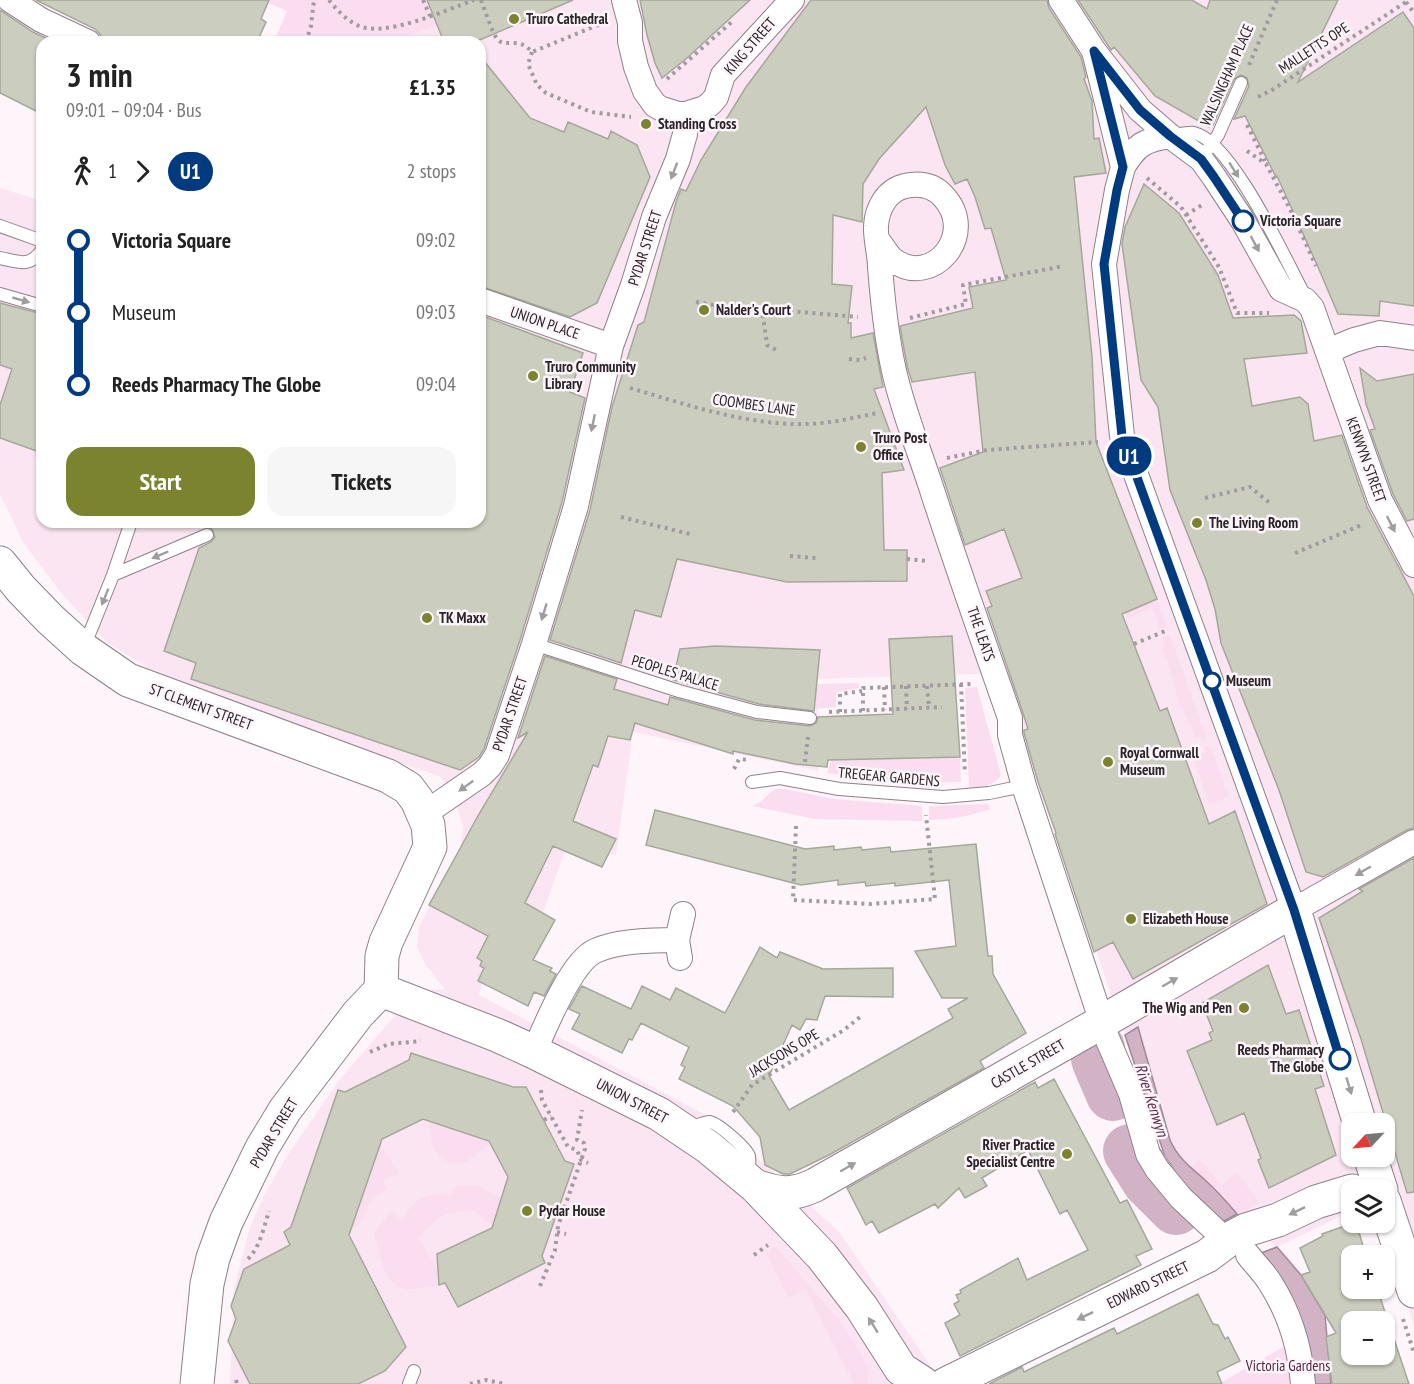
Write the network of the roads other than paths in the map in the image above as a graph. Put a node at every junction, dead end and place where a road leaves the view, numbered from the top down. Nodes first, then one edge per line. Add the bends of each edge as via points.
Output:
1 (10, 0) edge
2 (792, 0) edge
3 (1061, 0) edge
4 (626, 7) edge
5 (75, 36) edge
6 (1094, 51) junction
7 (1241, 83) road end
8 (686, 114) junction
9 (1170, 136) junction
10 (1206, 152) junction
11 (1132, 170) junction
12 (0, 226) edge
13 (36, 239) edge
14 (879, 242) dead end
15 (0, 258) edge
16 (36, 259) edge
17 (0, 294) edge
18 (486, 302) edge
19 (36, 304) edge
20 (1414, 338) edge
21 (611, 346) junction
22 (1328, 351) junction
23 (129, 528) edge
24 (207, 535) dead end
25 (0, 563) edge
26 (1414, 565) edge
27 (114, 575) junction
28 (534, 644) junction
29 (83, 649) junction
30 (810, 718) dead end
31 (752, 782) dead end
32 (1024, 786) junction
33 (424, 814) junction
34 (1414, 842) edge
35 (1294, 910) junction
36 (683, 914) dead end
37 (381, 990) junction
38 (1102, 1022) junction
39 (534, 1052) junction
40 (1357, 1113) edge
41 (752, 1183) junction
42 (815, 1185) junction
43 (1341, 1195) edge
44 (1215, 1230) dead end
45 (1390, 1233) edge
46 (1248, 1255) dead end
47 (840, 1277) junction
48 (1414, 1291) edge
49 (891, 1368) edge
50 (414, 1371) dead end
51 (197, 1384) edge
52 (409, 1384) edge
53 (924, 1384) edge
54 (946, 1384) edge
55 (1303, 1384) edge

1 - 5 street
2 - 8 street, KING STREET via 723,75 711,103
3 - 6 street
4 - 8 street via 639,80 650,99 662,109
6 - 9 street via 1140,110
6 - 11 street
7 - 10 lane, WALSINGHAM PLACE via 1234,109
8 -> 21 street, PYDAR STREET via 678,159 654,217
9 - 10 street
9 - 11 street via 1150,140 1134,149
10 -> 22 street via 1214,177 1275,282 1305,300
11 - 35 street via 1117,190 1104,264 1122,436
12 - 13 lane
14 - 32 street, THE LEATS via 897,384 1010,718 1010,735
15 - 16 lane via 21,263
17 -> 19 lane
18 - 21 street, UNION PLACE
20 - 22 street via 1380,333
21 -> 28 street, PYDAR STREET via 576,506
22 -> 26 street, KENWYN STREET via 1380,500
23 - 27 lane
24 -> 27 lane
25 - 29 street, ST CLEMENT STREET
27 -> 29 lane
28 - 30 lane, PEOPLES PALACE via 757,712
28 -> 33 street, PYDAR STREET via 490,766
29 - 33 street, ST CLEMENT STREET via 128,680 388,776 408,789
31 - 32 lane, TREGEAR GARDENS via 780,778 849,790 943,797
32 - 38 street, THE LEATS
33 - 37 street via 430,847 386,942
34 -> 35 street
38 -> 35 street, CASTLE STREET
35 -> 40 street
36 - 39 street via 679,949 609,947 588,956 570,978
37 - 39 street, UNION STREET
37 - 51 street, PYDAR STREET via 285,1110 226,1222 207,1284
42 -> 38 street, CASTLE STREET
38 - 44 street, THE LEATS via 1148,1154 1180,1198
39 - 41 street, UNION STREET via 659,1114
41 - 42 street, CASTLE STREET via 786,1193 801,1192
41 - 47 street, UNION STREET
42 - 47 street, UNION STREET via 811,1200 813,1218
43 -> 54 street, EDWARD STREET via 1246,1230 1207,1256
45 - 48 street
46 - 55 street via 1268,1279 1288,1316 1300,1354
49 -> 47 street, UNION STREET
49 - 53 street, UNION STREET via 901,1369
50 - 52 lane

